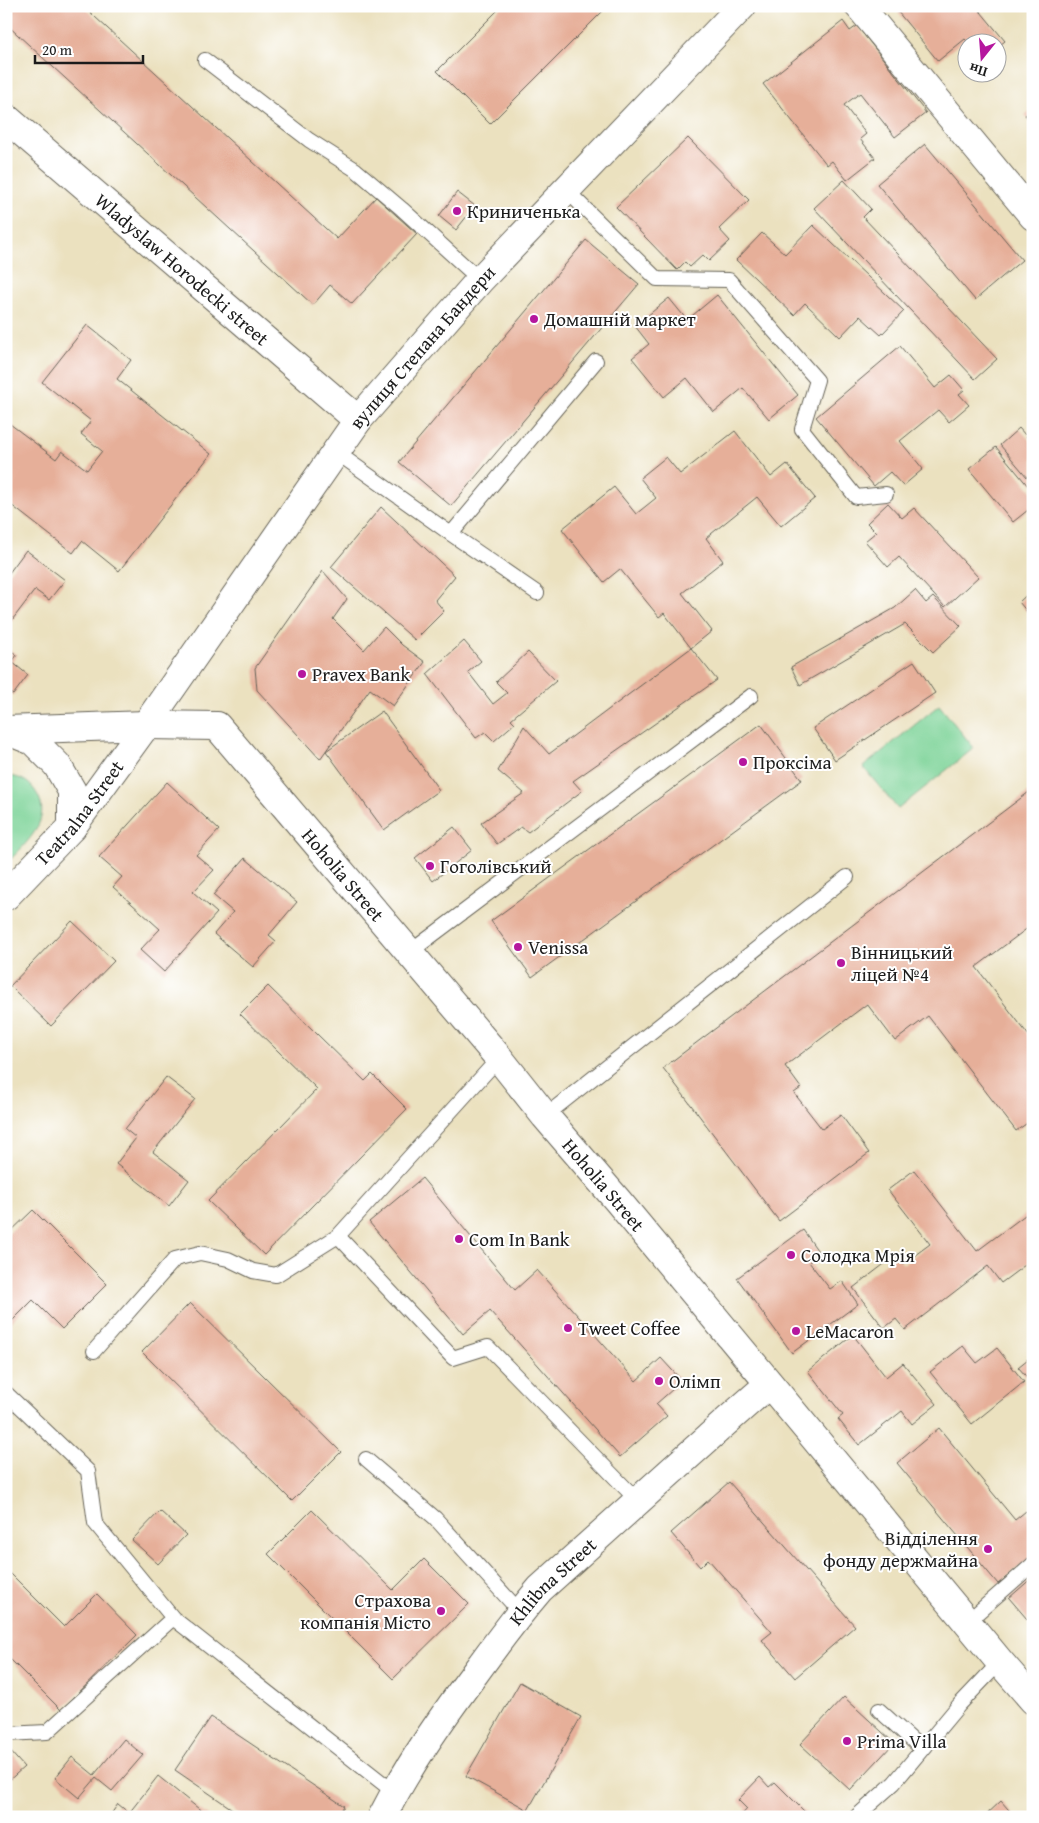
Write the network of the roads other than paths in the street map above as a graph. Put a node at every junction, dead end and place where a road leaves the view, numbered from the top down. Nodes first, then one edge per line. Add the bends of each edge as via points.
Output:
1 (742, 6) edge
2 (859, 6) edge
3 (205, 60) dead end
4 (6, 118) edge
5 (566, 190) junction
6 (1033, 216) edge
7 (480, 280) junction
8 (596, 361) dead end
9 (358, 420) junction
10 (336, 452) junction
11 (886, 494) dead end
12 (450, 534) junction
13 (537, 593) dead end
14 (751, 696) dead end
15 (146, 725) junction
16 (6, 730) edge
17 (72, 827) junction
18 (847, 877) dead end
19 (6, 896) edge
20 (410, 952) junction
21 (499, 1058) junction
22 (545, 1116) junction
23 (338, 1236) junction
24 (94, 1351) dead end
25 (769, 1384) junction
26 (6, 1393) edge
27 (366, 1459) dead end
28 (638, 1501) junction
29 (1033, 1564) edge
30 (520, 1612) junction
31 (173, 1618) junction
32 (967, 1622) junction
33 (1000, 1662) junction
34 (1033, 1700) edge
35 (879, 1710) dead end
36 (6, 1734) edge
37 (922, 1749) junction
38 (394, 1792) junction
39 (382, 1817) edge
40 (856, 1817) edge

1 - 5 street, вулиця Степана Бандери
2 - 6 street
3 - 7 lane via 309,140 356,170
4 - 9 street, Wladyslaw Horodecki street
5 - 7 street, вулиця Степана Бандери
5 - 11 lane via 657,279 729,280 817,380 802,429 856,497
7 - 9 street, вулиця Степана Бандери
8 - 12 lane
9 - 10 street, вулиця Степана Бандери
10 - 12 lane
10 - 15 street, вулиця Степана Бандери
12 - 13 lane
14 - 20 lane
15 - 16 street, Hoholia Street
15 - 17 street, Teatralna Street
15 - 20 street, Hoholia Street via 217,726
16 - 17 street via 33,741 58,765 72,791
17 - 19 street, Teatralna Street
18 - 22 lane
20 - 21 street, Hoholia Street
21 - 22 street, Hoholia Street
21 - 23 lane
22 - 25 street, Hoholia Street
23 - 24 lane via 276,1274 253,1271 228,1259 200,1253 175,1259
23 - 28 lane via 453,1358 488,1347
25 - 28 street, Khlibna Street
25 - 32 street, Hoholia Street
26 - 31 lane via 88,1471 94,1523
27 - 30 lane via 435,1518
28 - 30 street, Khlibna Street via 540,1589
29 - 32 lane
30 - 38 street, Khlibna Street via 440,1720
31 - 36 lane via 47,1732
31 - 38 lane
32 - 33 street, Hoholia Street
33 - 34 street, Hoholia Street
33 - 37 lane
35 - 37 lane
37 - 40 lane via 894,1783
38 - 39 street, Khlibna Street

